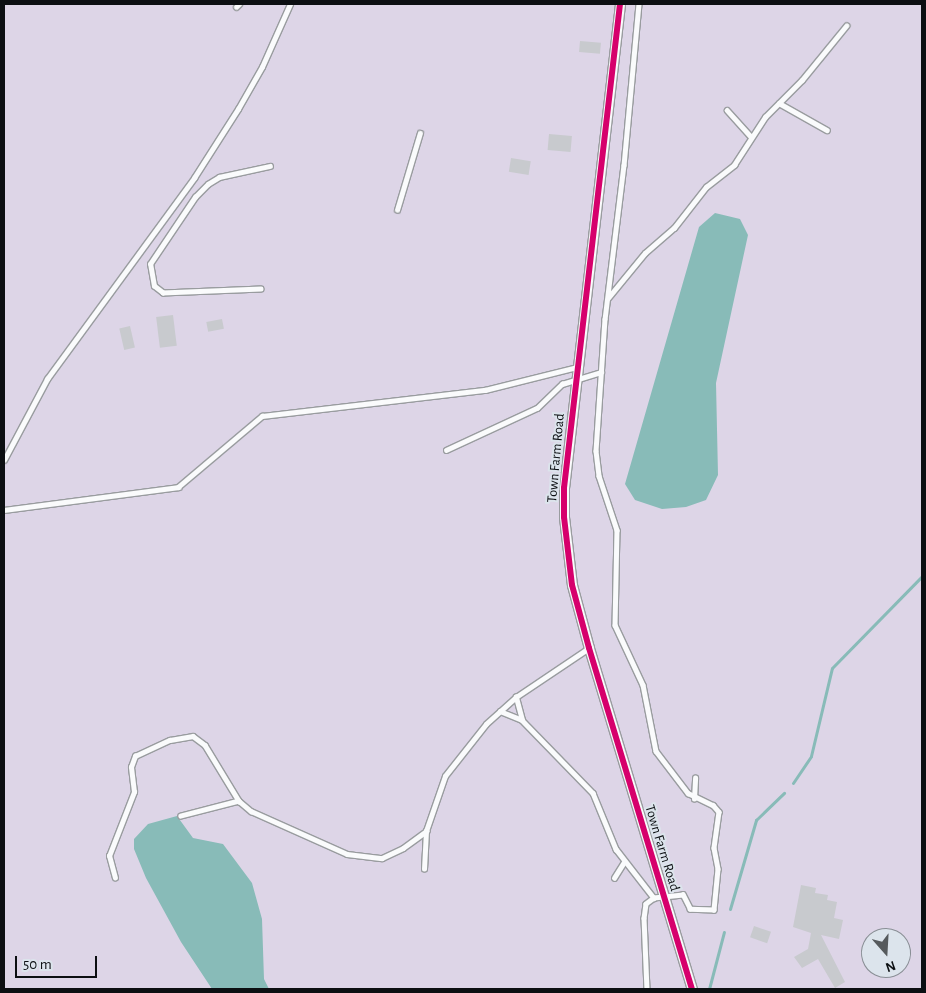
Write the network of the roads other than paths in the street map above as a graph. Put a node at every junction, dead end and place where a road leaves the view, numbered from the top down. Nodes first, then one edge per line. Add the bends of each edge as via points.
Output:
1 (290, 4) edge
2 (620, 4) edge
3 (639, 4) edge
4 (846, 26) dead end
5 (778, 103) junction
6 (727, 110) dead end
7 (827, 130) dead end
8 (420, 133) dead end
9 (751, 137) junction
10 (270, 166) dead end
11 (397, 210) dead end
12 (261, 289) dead end
13 (608, 299) junction
14 (577, 367) junction
15 (601, 372) junction
16 (576, 378) junction
17 (446, 450) dead end
18 (4, 460) edge
19 (4, 510) edge
20 (588, 648) junction
21 (516, 697) junction
22 (500, 711) junction
23 (522, 720) junction
24 (695, 778) dead end
25 (694, 799) junction
26 (239, 801) junction
27 (181, 816) dead end
28 (426, 831) junction
29 (624, 862) junction
30 (424, 869) dead end
31 (115, 878) dead end
32 (614, 878) dead end
33 (664, 897) junction
34 (654, 898) junction
35 (647, 989) edge
36 (692, 989) edge

1 - 18 lane via 262,67 219,139 47,379
2 - 14 street, Town Farm Road
3 - 13 lane
4 - 5 lane
5 - 7 lane
5 - 9 lane
6 - 9 lane
8 - 11 lane
9 - 13 lane via 734,165 706,187 674,228 646,253
10 - 12 lane via 219,177 208,184 195,197 150,264 154,286 163,293
13 - 15 lane
14 - 16 street, Town Farm Road
14 - 19 lane via 485,390 262,416 178,487
15 - 16 lane
15 - 25 lane via 596,451 598,476 617,530 615,625 643,685 656,751
16 - 17 lane via 562,384 537,408
16 - 20 street, Town Farm Road via 564,517 569,569
20 - 21 lane
20 - 33 street, Town Farm Road
21 - 22 lane
21 - 23 lane
22 - 23 lane
22 - 28 lane via 452,763 438,792
23 - 29 lane via 593,793
24 - 25 lane
25 - 33 lane via 712,804 719,812 714,848 718,869 714,910 690,909 683,895
26 - 27 lane
26 - 28 lane via 251,811 347,854 363,857 382,858
26 - 31 lane via 205,745 193,736 170,740 135,756 131,767 134,792 109,856
28 - 30 lane
29 - 32 lane
29 - 34 lane
33 - 34 lane
33 - 36 street, Town Farm Road
34 - 35 lane via 646,904 644,918

